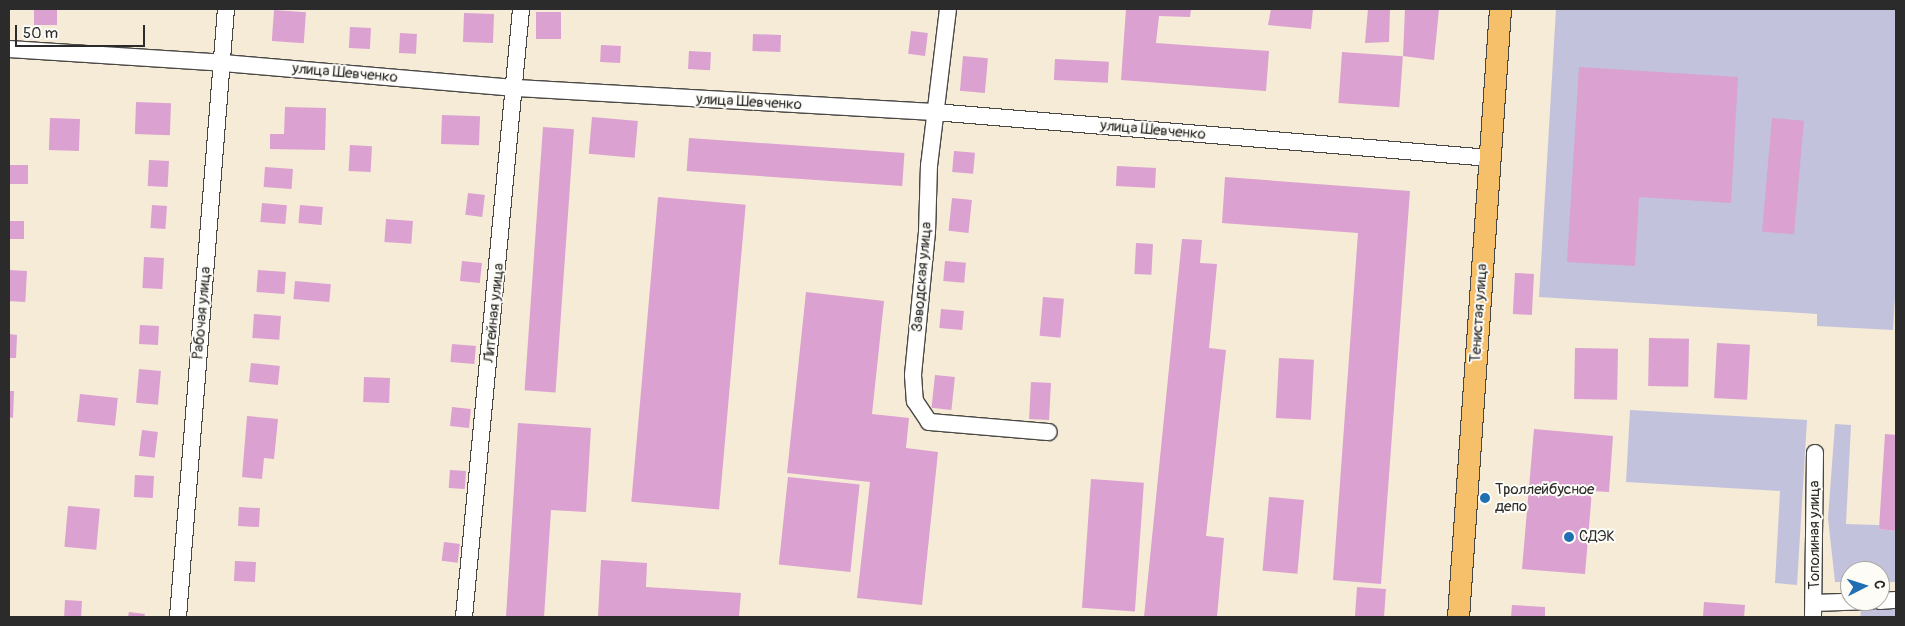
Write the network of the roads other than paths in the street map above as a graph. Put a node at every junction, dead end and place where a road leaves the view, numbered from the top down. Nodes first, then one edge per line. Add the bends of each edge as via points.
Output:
1 (226, 9) edge
2 (521, 9) edge
3 (948, 9) edge
4 (1500, 9) edge
5 (9, 49) edge
6 (223, 62) junction
7 (516, 88) junction
8 (934, 112) junction
9 (1490, 158) junction
10 (1049, 432) dead end
11 (1814, 453) dead end
12 (1840, 606) edge
13 (1814, 610) edge
14 (178, 617) edge
15 (464, 617) edge
16 (1458, 617) edge

1 - 6 street, Рабочая улица
2 - 7 street, Литейная улица
3 - 8 street, Заводская улица
4 - 9 main road, Тенистая улица
5 - 6 street, улица Шевченко
6 - 7 street, улица Шевченко
6 - 14 street, Рабочая улица
7 - 8 street, улица Шевченко
7 - 15 street, Литейная улица
8 - 9 street, улица Шевченко
8 - 10 street, Заводская улица via 927,232 913,375 915,401 929,422
9 - 16 main road, Тенистая улица
11 - 13 street, Тополиная улица
12 - 13 street

